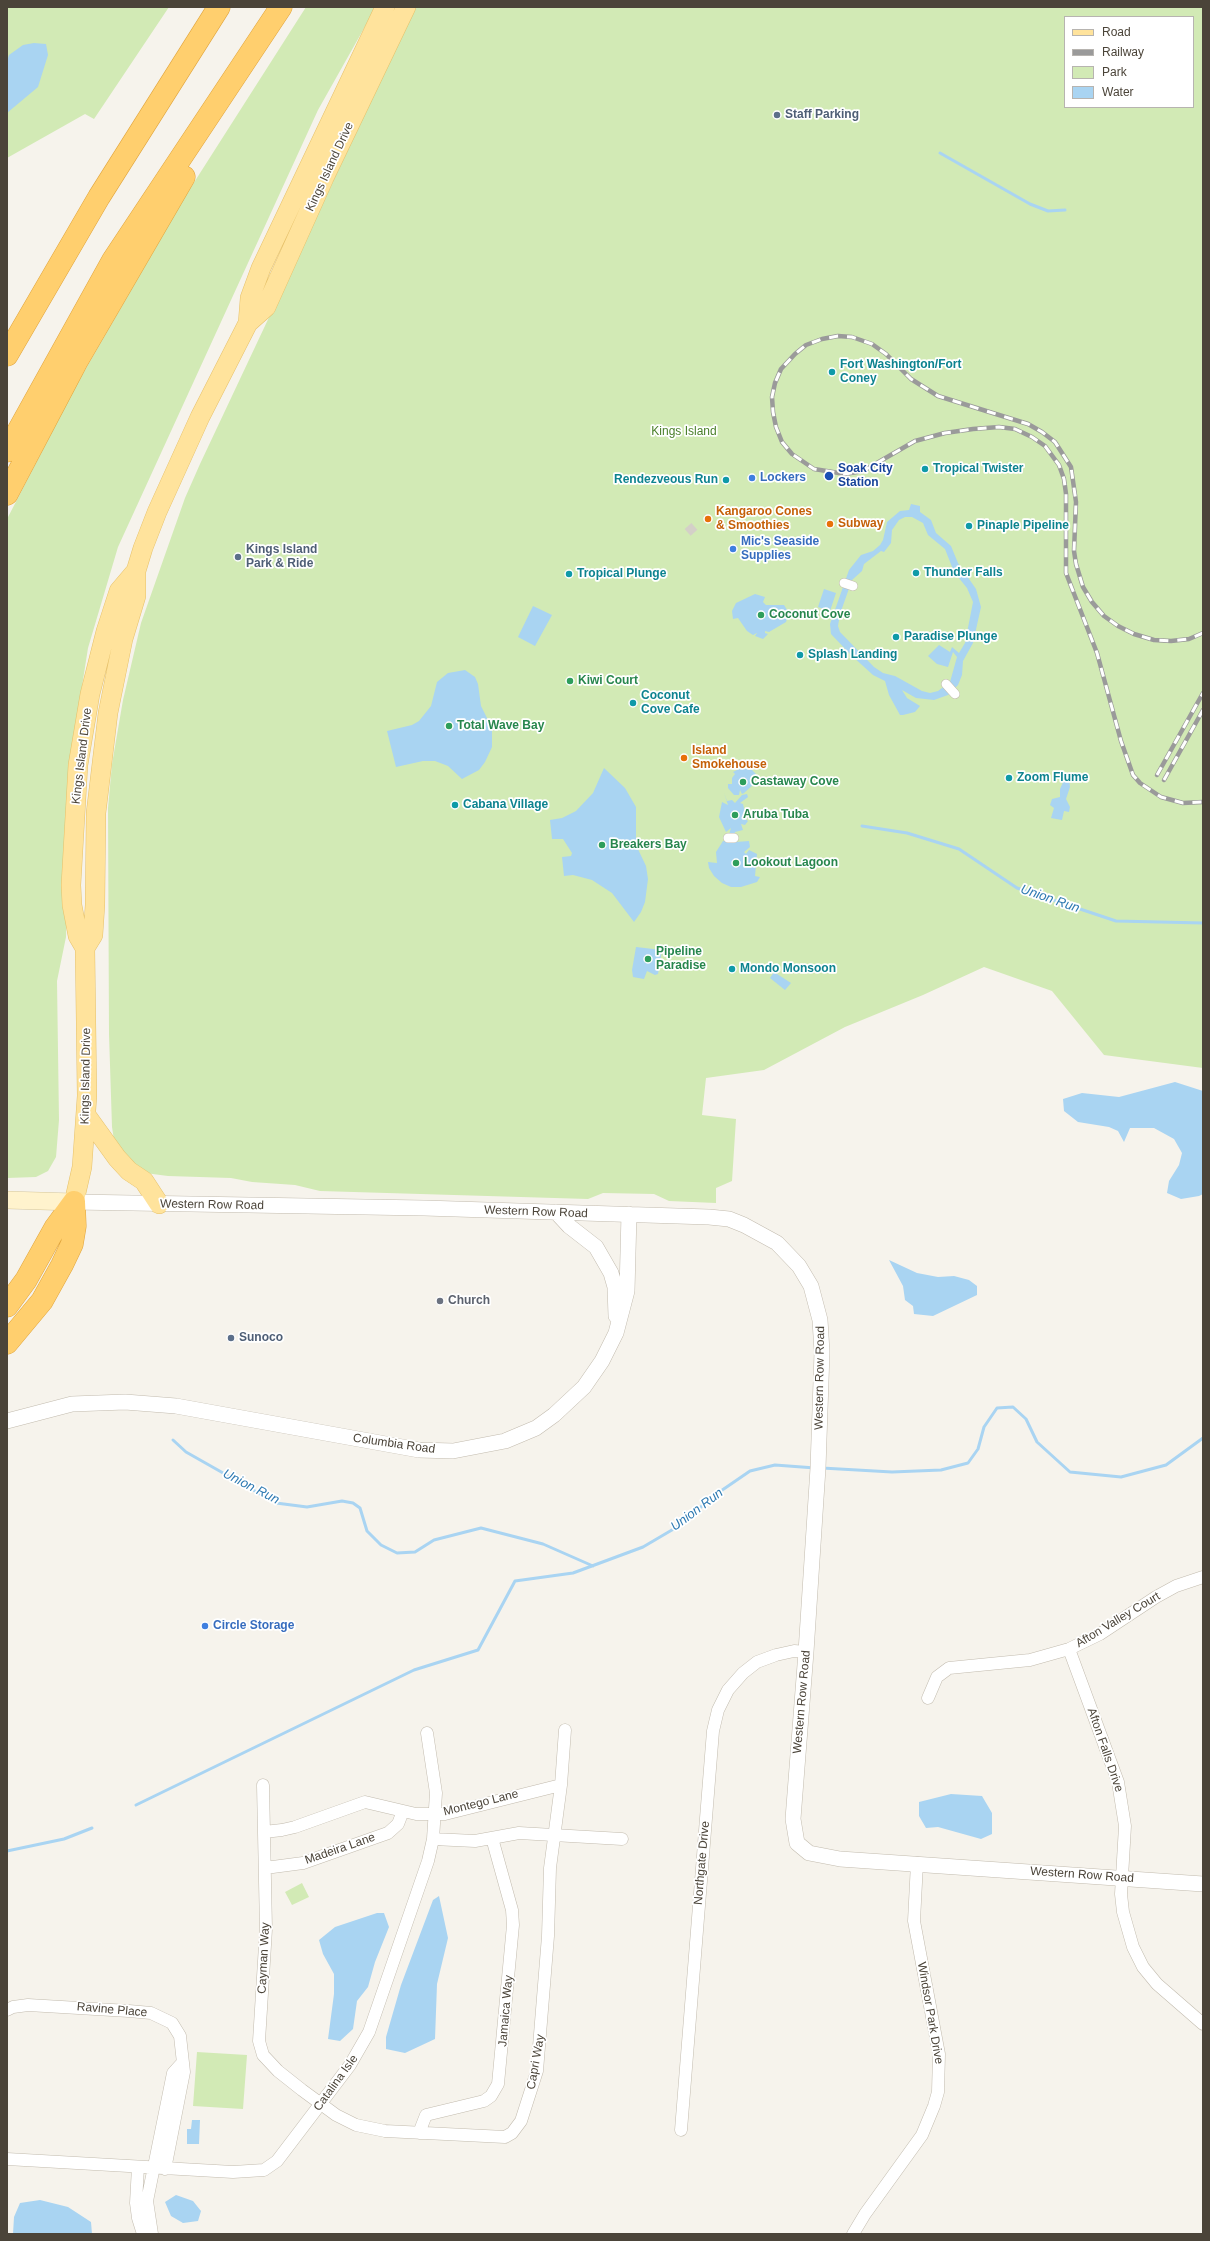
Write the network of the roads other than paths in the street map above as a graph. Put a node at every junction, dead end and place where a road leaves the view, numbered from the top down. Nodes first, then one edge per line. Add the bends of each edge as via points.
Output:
1 (219, 7) edge
2 (281, 7) edge
3 (385, 7) edge
4 (406, 7) edge
5 (235, 74) junction
6 (248, 323) junction
7 (7, 355) edge
8 (7, 451) edge
9 (7, 494) edge
10 (844, 583) dead end
11 (854, 586) dead end
12 (946, 684) dead end
13 (955, 694) dead end
14 (86, 1115) junction
15 (7, 1200) edge
16 (74, 1202) junction
17 (159, 1204) junction
18 (556, 1212) junction
19 (629, 1214) junction
20 (7, 1306) edge
21 (619, 1323) junction
22 (7, 1342) edge
23 (7, 1421) edge
24 (1203, 1577) edge
25 (1069, 1649) junction
26 (806, 1652) junction
27 (928, 1698) dead end
28 (565, 1730) dead end
29 (427, 1733) dead end
30 (262, 1785) dead end
31 (561, 1785) junction
32 (403, 1811) junction
33 (435, 1815) junction
34 (264, 1832) junction
35 (555, 1835) junction
36 (433, 1838) junction
37 (492, 1838) junction
38 (622, 1839) dead end
39 (918, 1863) junction
40 (265, 1868) junction
41 (1122, 1878) junction
42 (1203, 1884) edge
43 (7, 2010) edge
44 (1203, 2024) edge
45 (321, 2103) junction
46 (681, 2130) dead end
47 (419, 2133) junction
48 (7, 2159) edge
49 (138, 2167) junction
50 (159, 2168) junction
51 (143, 2234) edge
52 (152, 2234) edge
53 (853, 2234) edge

1 - 7 highway via 98,197
2 - 5 highway
3 - 6 main road, Kings Island Drive via 261,268 250,298
4 - 6 main road, Kings Island Drive via 266,307
5 - 8 highway via 113,260
5 - 9 highway via 223,112 77,361
6 - 14 main road, Kings Island Drive via 200,417 163,498 136,571 136,596 123,638 104,740 96,814 93,935 85,948
10 - 11 street
12 - 13 street
14 - 16 main road, Kings Island Drive via 82,1167
14 - 17 main road via 117,1158 135,1176 144,1180
15 - 16 main road, Western Row Road
16 - 17 street, Western Row Road
16 - 20 highway via 54,1228 26,1280
16 - 22 highway via 75,1226 72,1244 62,1265 42,1300
17 - 18 street, Western Row Road
18 - 19 street, Western Row Road
18 - 21 street via 596,1247 611,1273 615,1287 614,1312
19 - 21 street, Columbia Road via 627,1291
19 - 26 street, Western Row Road via 729,1219 777,1243 791,1256 811,1286 820,1320 820,1409
21 - 23 street, Columbia Road via 595,1374 571,1401 536,1428 505,1441 477,1448 453,1451 419,1450 176,1406 125,1402 72,1404
24 - 25 street, Afton Valley Court via 1176,1586 1100,1634
25 - 27 street, Afton Valley Court via 1030,1660 949,1668 937,1677
25 - 41 street, Afton Falls Drive via 1118,1782 1124,1826
26 - 39 street, Western Row Road via 792,1819 797,1843 818,1856
26 - 46 street, Northgate Drive via 776,1655 758,1662 728,1690 718,1710 712,1739
28 - 31 street, Capri Way
29 - 33 street, Catalina Isle via 435,1778
30 - 34 street, Cayman Way
31 - 33 street, Montego Lane
31 - 35 street, Capri Way
32 - 33 street, Montego Lane
32 - 34 street, Montego Lane via 365,1802 288,1829
32 - 40 street, Madeira Lane via 398,1824 388,1833 303,1863
33 - 36 street, Catalina Isle
34 - 40 street, Cayman Way
35 - 37 street via 519,1833
35 - 38 street
35 - 47 street, Capri Way via 550,1868 548,1936 537,2071 521,2121 512,2133 498,2138
36 - 37 street via 460,1842
36 - 45 street, Catalina Isle via 428,1861 369,2032 350,2065
37 - 47 street, Jamaica Way via 512,1910 513,1925 498,2084 491,2096 484,2101 426,2115
39 - 41 street, Western Row Road
39 - 53 street, Windsor Park Drive via 914,1921 939,2054 938,2092 922,2135
40 - 45 street, Cayman Way via 266,1959 260,2048 267,2061 278,2071
41 - 42 street, Western Row Road
41 - 44 street, Afton Falls Drive via 1125,1926 1143,1967 1167,1995
43 - 50 street, Ravine Place via 34,2005 151,2013 166,2019 177,2029 182,2043 182,2063 173,2073
45 - 47 street, Capri Way via 356,2125 385,2131
45 - 50 street, Catalina Isle via 277,2161 264,2170 233,2172
48 - 49 street, Catalina Isle
49 - 50 street, Catalina Isle
49 - 51 street via 136,2203
50 - 52 street, Ravine Place via 147,2201

